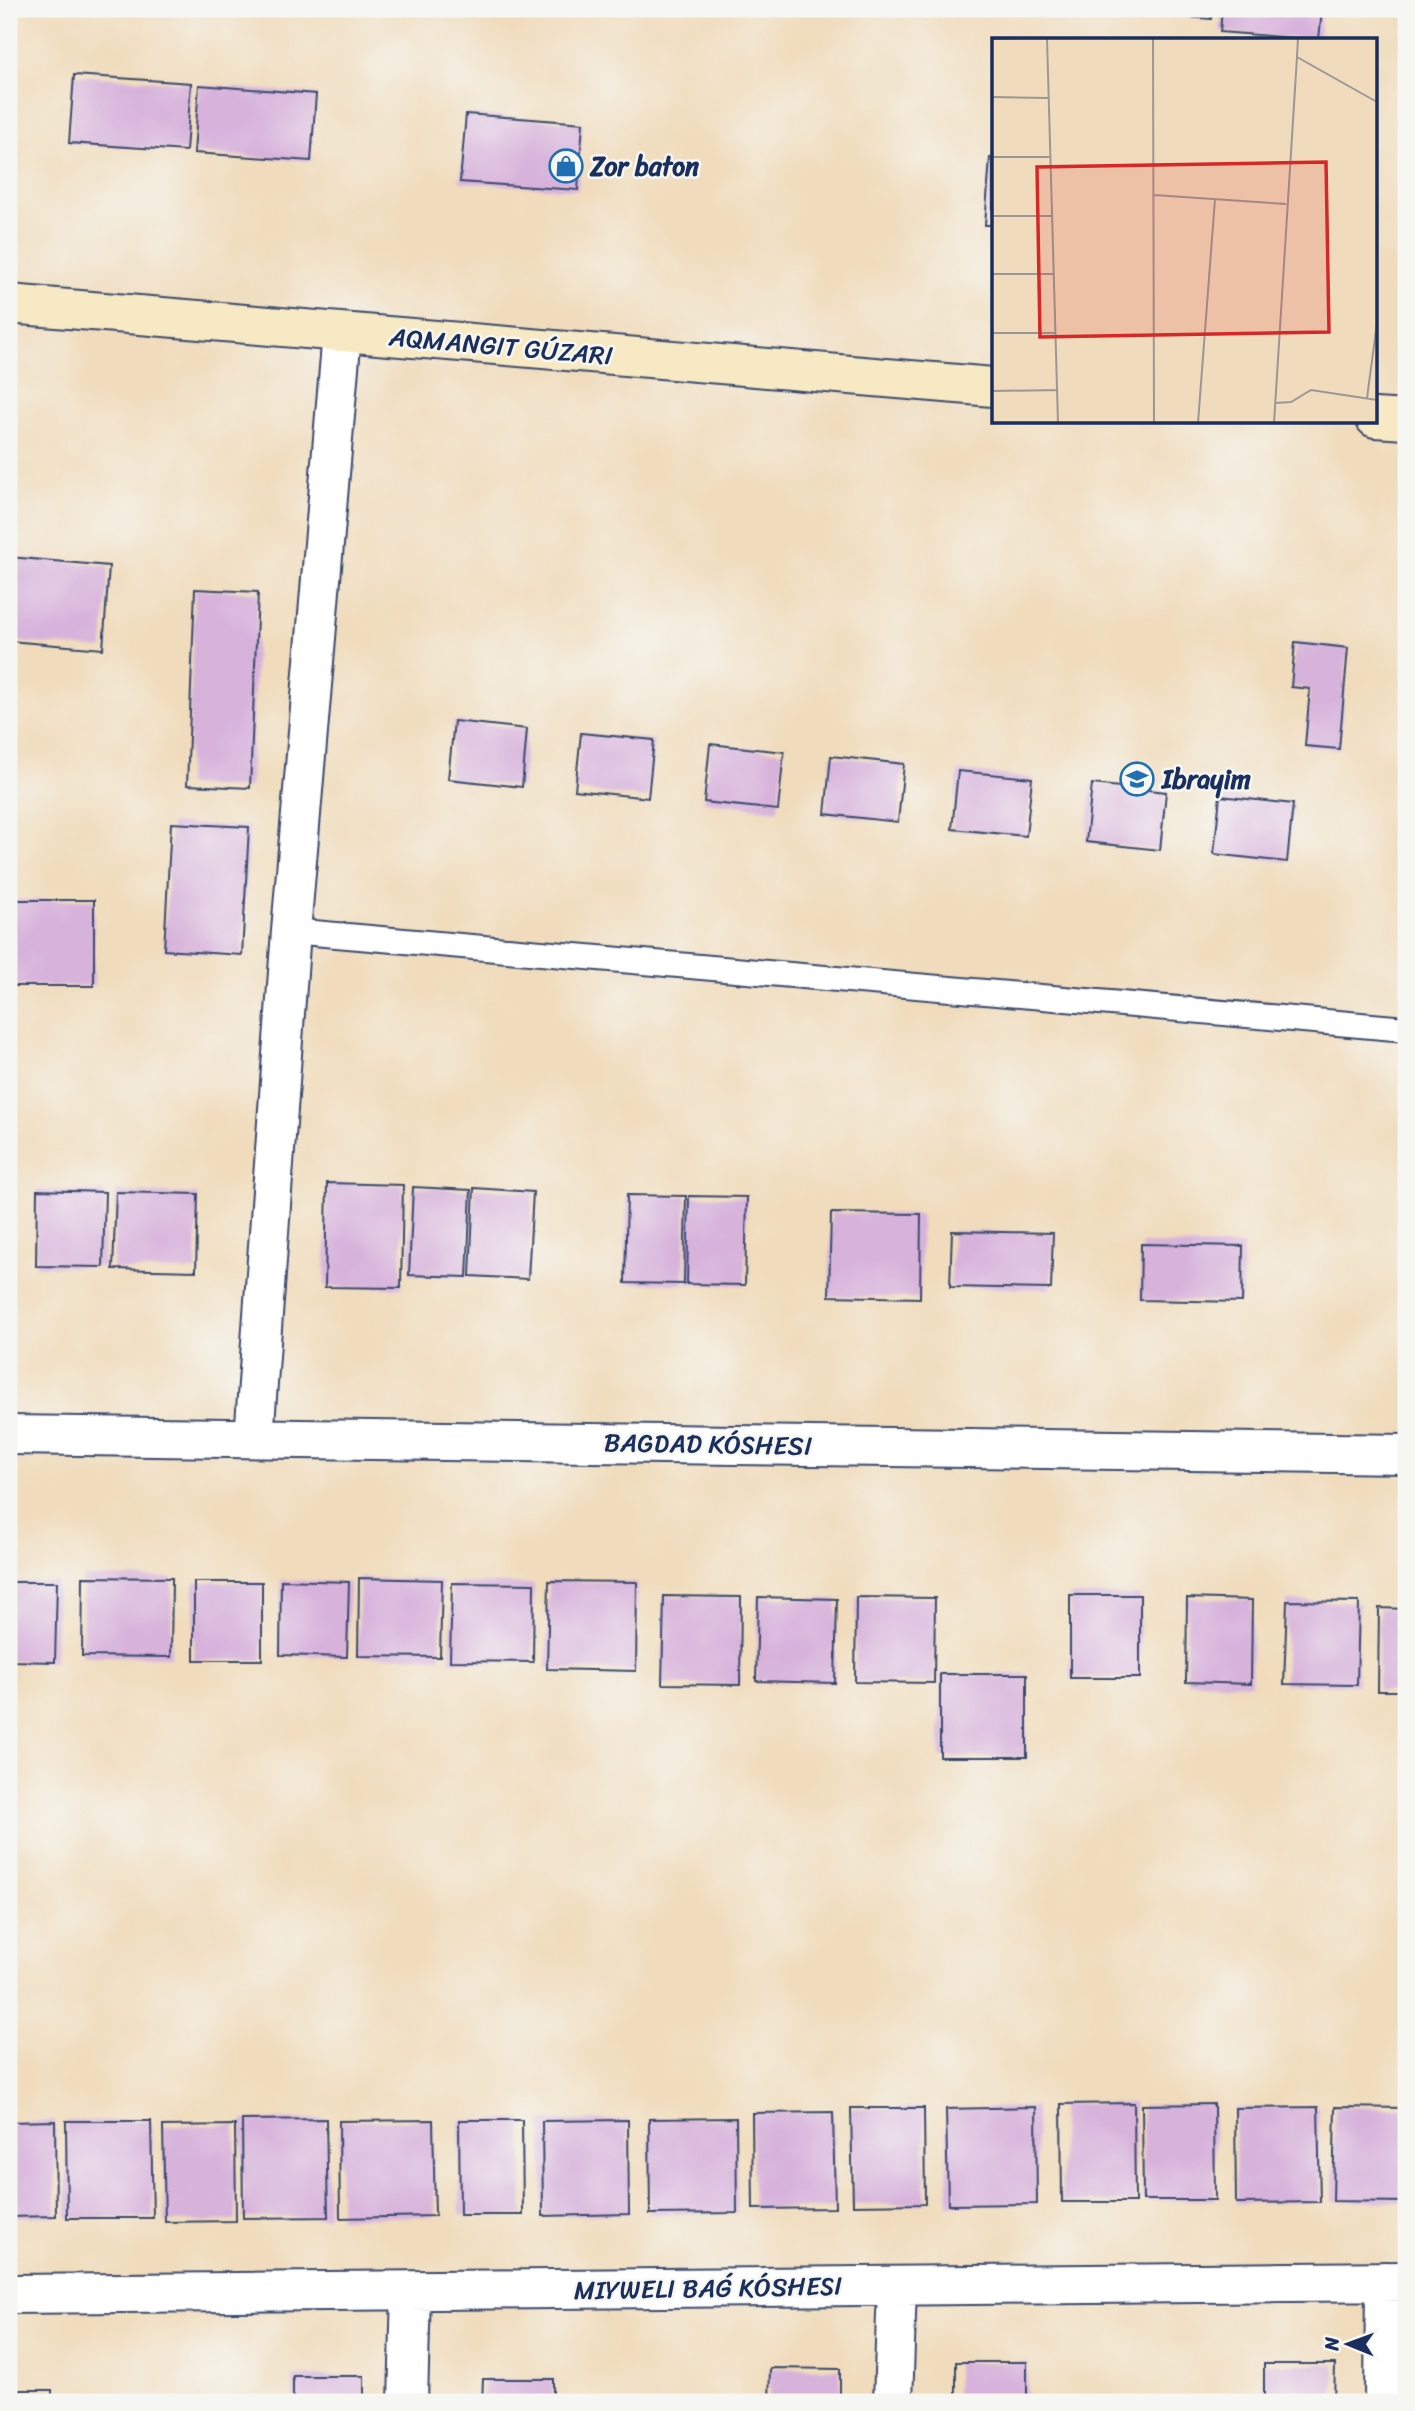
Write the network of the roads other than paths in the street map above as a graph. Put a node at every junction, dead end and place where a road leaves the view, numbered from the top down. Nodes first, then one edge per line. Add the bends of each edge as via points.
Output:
1 (9, 304) edge
2 (342, 333) junction
3 (992, 387) edge
4 (1376, 418) edge
5 (1406, 420) edge
6 (291, 932) junction
7 (1406, 1029) edge
8 (9, 1435) edge
9 (254, 1438) junction
10 (1406, 1454) edge
11 (1396, 2281) edge
12 (897, 2286) junction
13 (411, 2291) junction
14 (9, 2294) edge
15 (408, 2402) edge
16 (894, 2402) edge
17 (1384, 2402) edge

1 - 2 street
2 - 3 street
2 - 6 street
4 - 5 street
6 - 7 lane
6 - 9 street
8 - 9 street, BAGDAD KÓSHESI
9 - 10 street, BAGDAD KÓSHESI
11 - 12 street, MIYWELI BAǴ KÓSHESI
11 - 17 street
12 - 13 street, MIYWELI BAǴ KÓSHESI
12 - 16 street
13 - 14 street, MIYWELI BAǴ KÓSHESI
13 - 15 street

